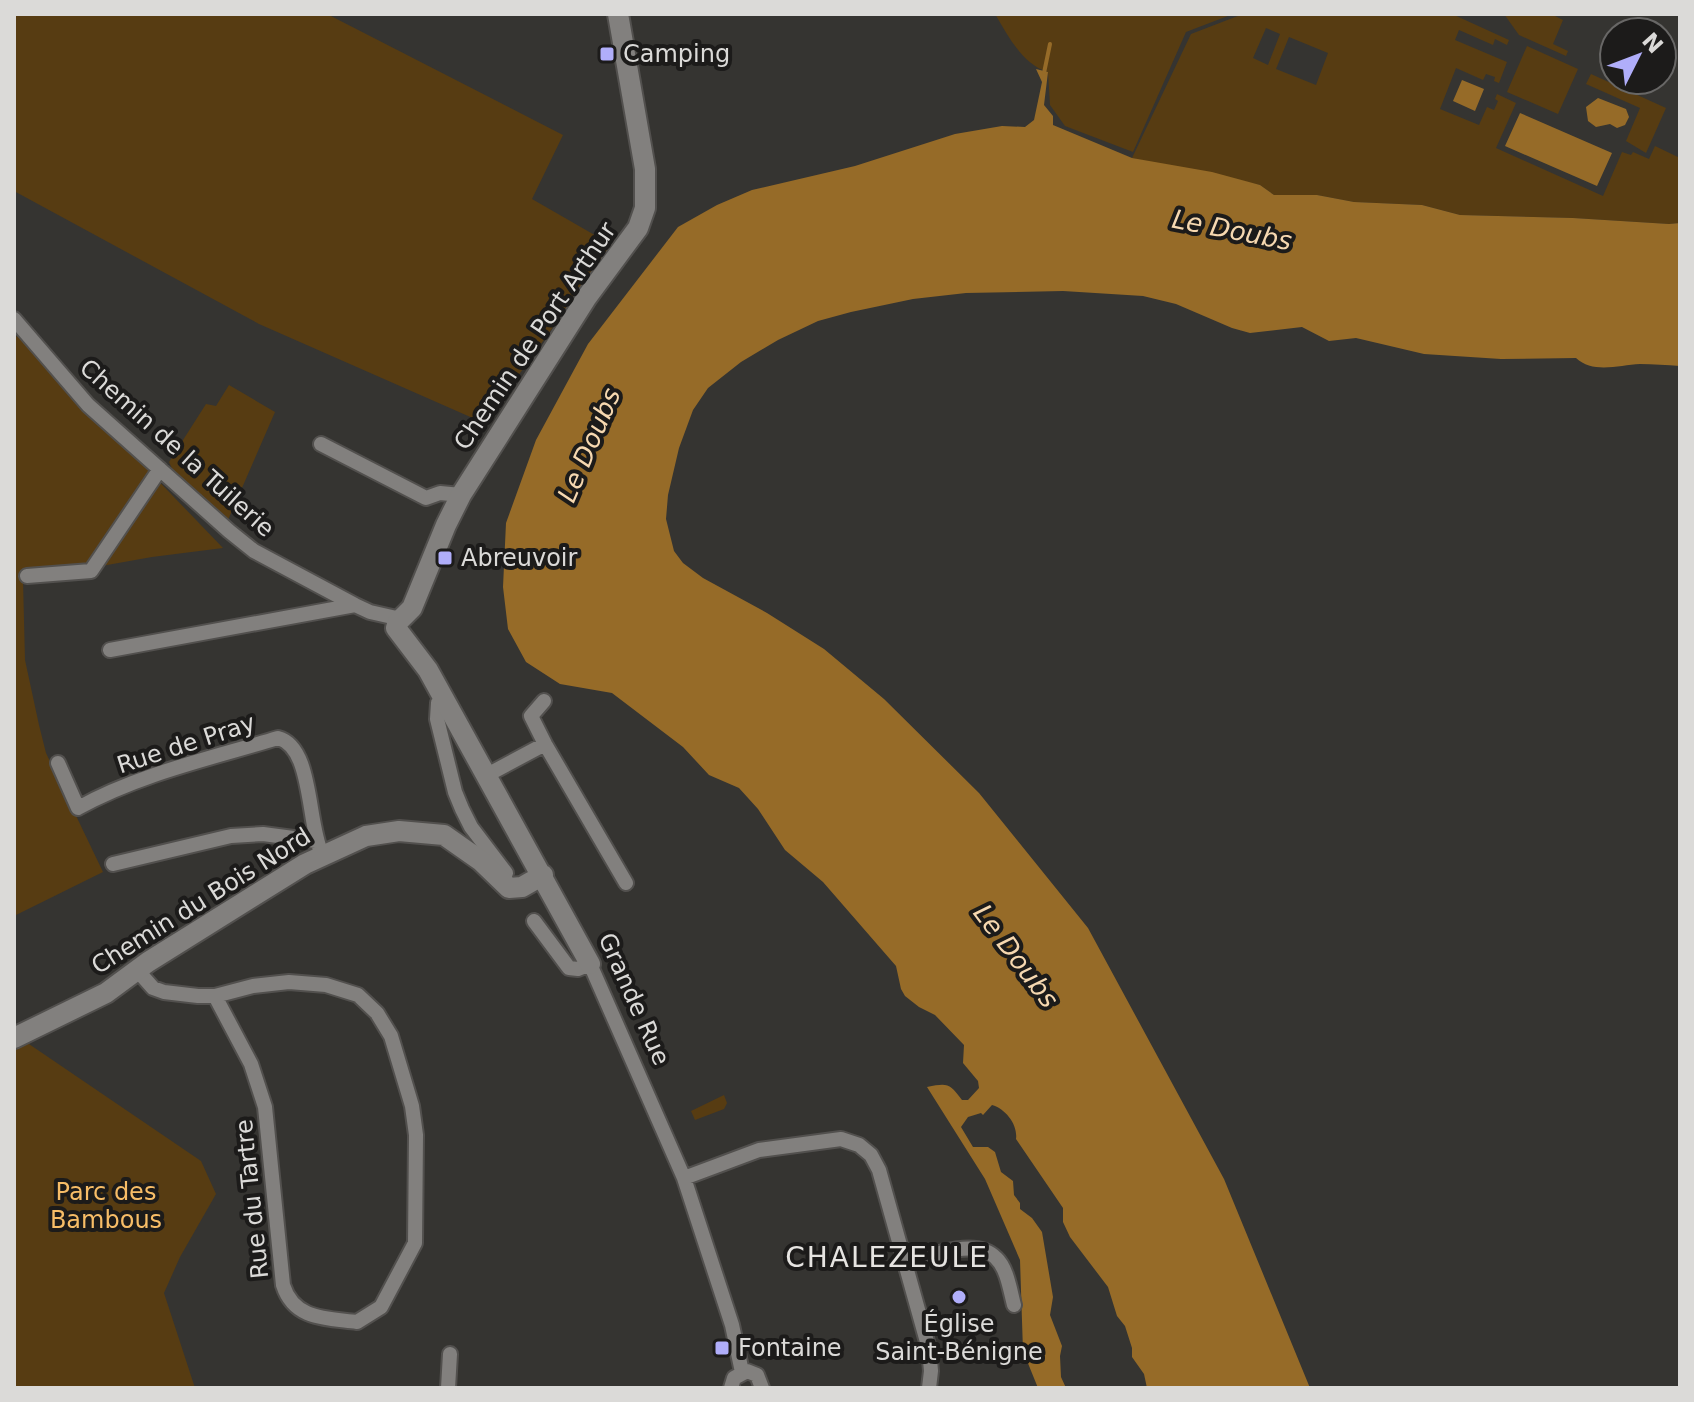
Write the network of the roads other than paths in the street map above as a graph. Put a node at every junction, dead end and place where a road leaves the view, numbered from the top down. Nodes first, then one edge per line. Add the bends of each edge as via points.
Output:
1 (618, 14) edge
2 (14, 319) edge
3 (321, 444) dead end
4 (160, 469) junction
5 (461, 495) junction
6 (27, 576) dead end
7 (355, 605) junction
8 (407, 628) junction
9 (110, 650) dead end
10 (444, 699) junction
11 (544, 701) dead end
12 (545, 744) junction
13 (58, 763) dead end
14 (487, 775) junction
15 (319, 847) junction
16 (113, 864) dead end
17 (506, 873) dead end
18 (543, 875) junction
19 (626, 883) dead end
20 (534, 921) dead end
21 (590, 964) junction
22 (137, 970) junction
23 (215, 996) junction
24 (14, 1038) edge
25 (684, 1178) junction
26 (905, 1264) junction
27 (1014, 1305) dead end
28 (450, 1354) dead end
29 (742, 1372) junction
30 (448, 1388) edge
31 (731, 1388) edge
32 (762, 1388) edge
33 (929, 1388) edge

1 - 5 street, Chemin de Port Arthur via 645,169 645,208 638,228 587,297
2 - 4 street, Chemin de la Tuilerie via 88,405
3 - 5 street via 426,498
4 - 6 street via 91,571
4 - 7 street, Chemin de la Tuilerie via 254,551
5 - 8 street, Chemin de Port Arthur
7 - 8 street, Chemin de la Tuilerie
7 - 9 street
8 - 10 street, Grande Rue
10 - 14 street, Grande Rue
10 - 17 street via 438,703 437,719 455,792 471,827
11 - 12 street via 531,716
12 - 14 street
12 - 19 street
13 - 15 street, Rue de Pray via 78,808 149,778 278,738 289,741 304,772
14 - 18 street, Grande Rue
15 - 16 street via 263,834 231,836
15 - 18 street, Chemin du Bois Nord via 366,836 444,835 509,888
15 - 22 street, Chemin du Bois Nord
18 - 21 street, Grande Rue
20 - 21 street via 569,968
21 - 25 street, Grande Rue
22 - 23 street, Rue du Tartre via 164,992
22 - 24 street, Chemin du Bois Nord via 106,993
23 - 23 street, Rue du Tartre via 289,982 326,985 358,995 395,1042 416,1135 415,1243 381,1307 363,1320 310,1316 287,1297 265,1107 251,1064
25 - 26 street via 759,1150 841,1139 859,1145 879,1170
25 - 29 street, Grande Rue
26 - 27 street via 942,1251 985,1250 1002,1266
26 - 33 street via 929,1349
28 - 30 street
29 - 31 street
29 - 32 street via 757,1375

